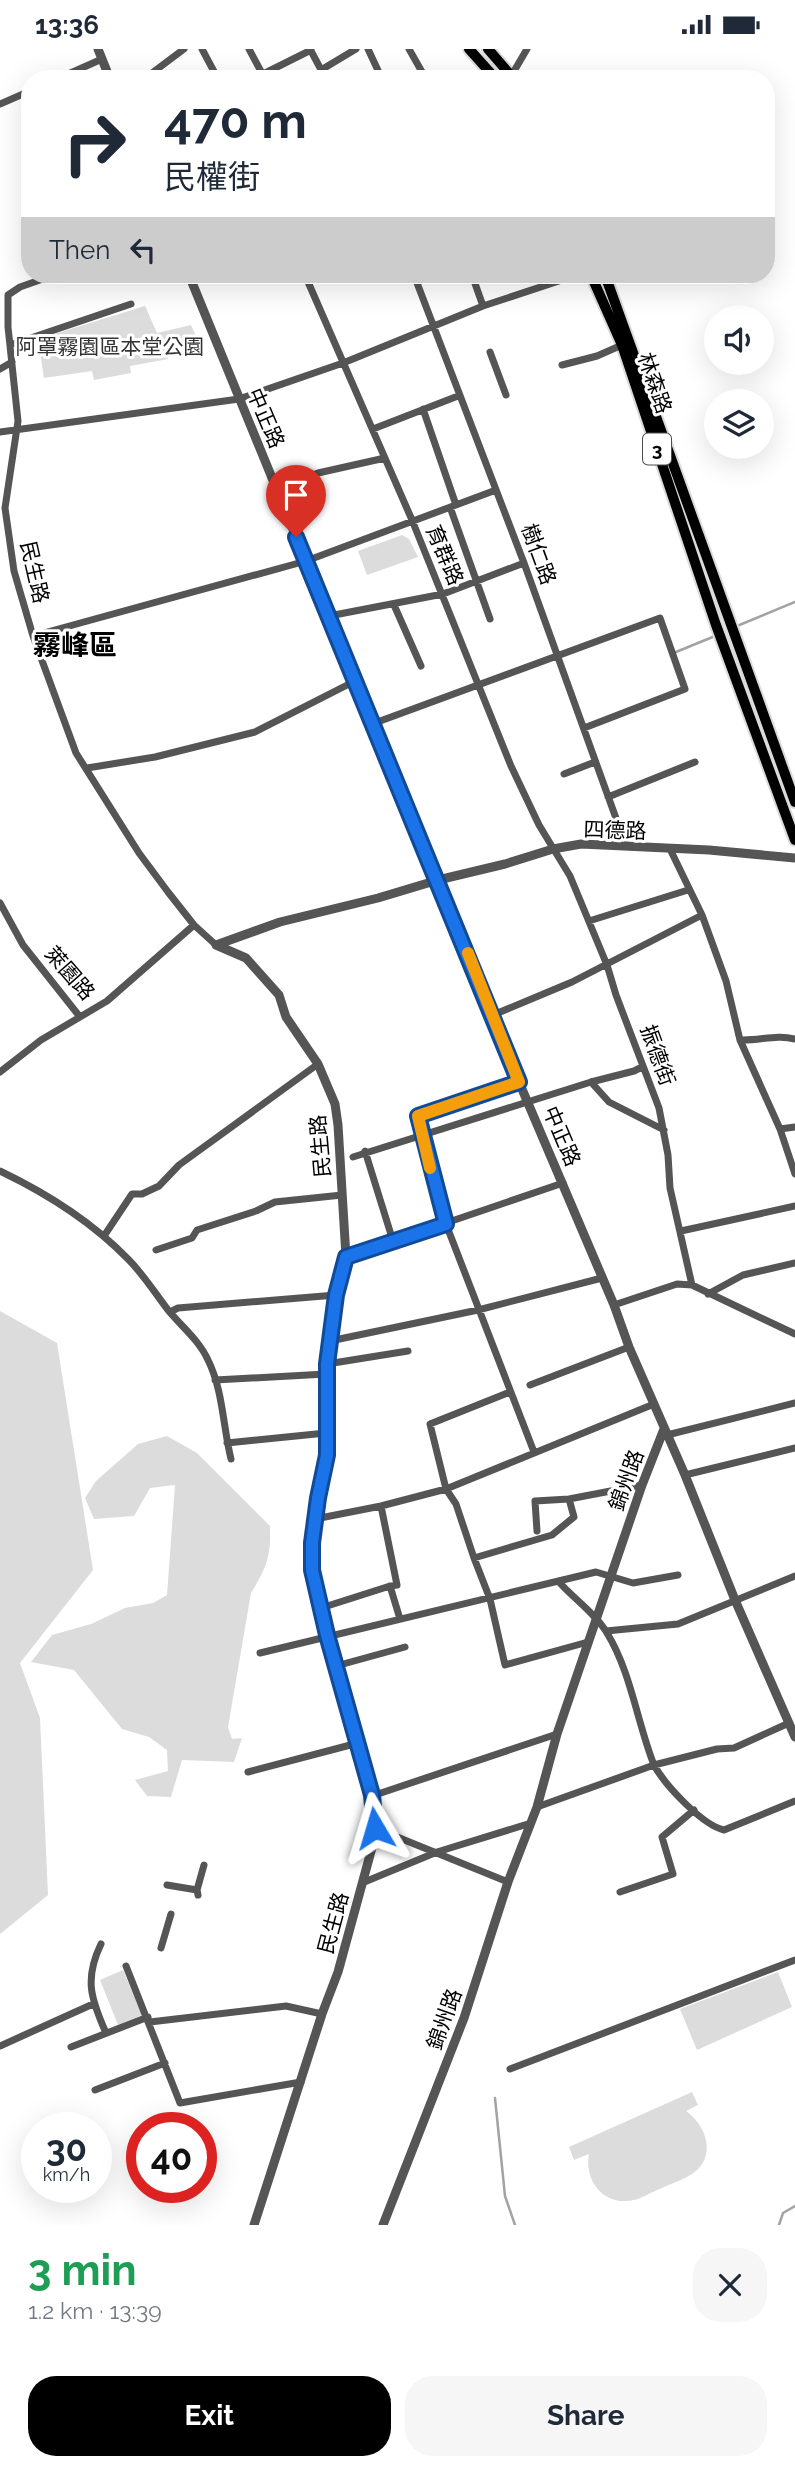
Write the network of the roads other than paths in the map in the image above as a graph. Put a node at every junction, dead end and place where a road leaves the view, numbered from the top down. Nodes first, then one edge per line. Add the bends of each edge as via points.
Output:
1 (98, 49) edge
2 (184, 49) edge
3 (202, 49) edge
4 (249, 49) edge
5 (356, 49) edge
6 (368, 49) edge
7 (409, 49) edge
8 (469, 49) edge
9 (488, 49) edge
10 (527, 49) edge
11 (310, 50) edge
12 (102, 59) junction
13 (77, 70) edge
14 (106, 70) edge
15 (156, 70) edge
16 (213, 70) edge
17 (261, 70) edge
18 (275, 70) edge
19 (321, 70) joint
20 (378, 70) edge
21 (421, 70) edge
22 (488, 70) edge
23 (506, 70) edge
24 (516, 70) edge
25 (21, 95) edge
26 (0, 104) edge
27 (28, 284) edge
28 (193, 284) edge
29 (309, 284) edge
30 (417, 284) edge
31 (475, 284) edge
32 (550, 284) edge
33 (595, 284) edge
34 (608, 284) edge
35 (131, 304) dead end
36 (483, 306) junction
37 (433, 327) junction
38 (10, 345) junction
39 (622, 345) junction
40 (490, 352) dead end
41 (12, 362) junction
42 (343, 363) junction
43 (562, 365) dead end
44 (0, 369) edge
45 (506, 395) dead end
46 (458, 396) junction
47 (239, 399) junction
48 (423, 409) junction
49 (373, 429) junction
50 (17, 430) junction
51 (0, 432) edge
52 (385, 459) junction
53 (276, 488) junction
54 (496, 490) junction
55 (453, 506) junction
56 (412, 520) junction
57 (306, 561) junction
58 (524, 563) junction
59 (477, 582) junction
60 (443, 594) junction
61 (394, 605) junction
62 (329, 616) junction
63 (489, 619) dead end
64 (33, 636) junction
65 (557, 656) junction
66 (421, 666) dead end
67 (355, 681) junction
68 (480, 685) junction
69 (372, 724) junction
70 (584, 728) junction
71 (595, 762) junction
72 (695, 762) dead end
73 (87, 768) junction
74 (564, 775) dead end
75 (608, 797) junction
76 (795, 802) edge
77 (795, 840) edge
78 (626, 846) junction
79 (553, 849) junction
80 (670, 849) junction
81 (795, 858) edge
82 (438, 880) junction
83 (688, 890) junction
84 (0, 903) edge
85 (702, 915) junction
86 (589, 921) junction
87 (194, 925) junction
88 (216, 945) junction
89 (607, 965) junction
90 (493, 1015) junction
91 (80, 1017) junction
92 (795, 1039) edge
93 (740, 1040) junction
94 (318, 1064) junction
95 (642, 1067) junction
96 (0, 1072) edge
97 (591, 1081) junction
98 (519, 1082) junction
99 (529, 1103) junction
100 (795, 1127) edge
101 (780, 1129) junction
102 (664, 1130) junction
103 (422, 1136) junction
104 (365, 1151) junction
105 (353, 1157) dead end
106 (0, 1171) edge
107 (795, 1174) edge
108 (563, 1184) junction
109 (342, 1195) junction
110 (795, 1206) edge
111 (446, 1224) junction
112 (681, 1231) junction
113 (104, 1236) junction
114 (393, 1241) junction
115 (156, 1249) dead end
116 (346, 1257) junction
117 (795, 1263) edge
118 (602, 1278) junction
119 (692, 1285) junction
120 (708, 1294) junction
121 (336, 1295) junction
122 (614, 1305) junction
123 (478, 1310) junction
124 (170, 1312) junction
125 (795, 1334) edge
126 (330, 1341) junction
127 (629, 1346) junction
128 (408, 1351) dead end
129 (327, 1369) junction
130 (215, 1380) junction
131 (530, 1385) dead end
132 (510, 1392) junction
133 (795, 1403) edge
134 (654, 1404) junction
135 (666, 1432) junction
136 (326, 1433) junction
137 (227, 1443) junction
138 (795, 1448) edge
139 (534, 1452) junction
140 (232, 1459) dead end
141 (685, 1475) junction
142 (642, 1485) junction
143 (446, 1489) junction
144 (569, 1499) junction
145 (381, 1506) junction
146 (315, 1519) junction
147 (537, 1531) dead end
148 (474, 1558) junction
149 (678, 1576) dead end
150 (795, 1576) edge
151 (611, 1577) junction
152 (559, 1581) junction
153 (390, 1586) junction
154 (490, 1599) junction
155 (735, 1600) junction
156 (321, 1608) junction
157 (597, 1618) junction
158 (400, 1619) junction
159 (606, 1631) junction
160 (327, 1635) junction
161 (588, 1642) junction
162 (405, 1647) dead end
163 (260, 1653) dead end
164 (336, 1666) junction
165 (790, 1711) edge
166 (789, 1723) junction
167 (556, 1734) junction
168 (795, 1737) edge
169 (358, 1743) junction
170 (654, 1765) junction
171 (248, 1772) dead end
172 (372, 1795) junction
173 (795, 1801) edge
174 (537, 1807) junction
175 (694, 1810) junction
176 (531, 1823) junction
177 (375, 1828) junction
178 (437, 1852) junction
179 (204, 1865) dead end
180 (508, 1882) junction
181 (362, 1883) junction
182 (167, 1885) dead end
183 (620, 1892) dead end
184 (171, 1914) dead end
185 (101, 1944) dead end
186 (161, 1948) dead end
187 (795, 1960) edge
188 (126, 1966) dead end
189 (93, 2004) junction
190 (322, 2014) junction
191 (149, 2020) junction
192 (106, 2033) junction
193 (0, 2046) edge
194 (71, 2047) dead end
195 (165, 2063) junction
196 (510, 2069) dead end
197 (301, 2081) junction
198 (95, 2090) dead end
199 (254, 2225) edge
200 (383, 2225) edge

1 - 12 street
2 - 15 street
3 - 16 street
4 - 17 street
5 - 19 street
6 - 20 street
7 - 21 street
8 - 22 main road
9 - 23 main road
10 - 24 street
11 - 18 street
11 - 19 street
12 - 13 street
12 - 14 street
25 - 26 street
27 - 38 street, 民生路 via 8,295
28 - 47 street, 中正路
29 - 42 street, 育群路
30 - 37 street, 樹仁路
31 - 36 street
32 - 36 street
33 - 39 main road, 林森路 / 3
34 - 76 main road, 林森路 / 3
35 - 38 street
36 - 37 street
37 - 42 street
37 - 46 street, 樹仁路
38 - 41 street, 民生路
39 - 43 street
39 - 77 main road, 林森路 / 3 via 716,625
40 - 45 street
41 - 44 street
41 - 50 street, 民生路
42 - 47 street
42 - 49 street, 育群路
46 - 48 street
46 - 54 street, 樹仁路
47 - 50 street
47 - 53 street, 中正路
48 - 49 street
48 - 55 street
49 - 52 street, 育群路
50 - 51 street
50 - 64 street, 民生路 via 5,508 14,571
52 - 53 street via 318,473
52 - 56 street, 育群路
53 - 57 street, 中正路
54 - 55 street
54 - 58 street, 樹仁路
55 - 56 street
55 - 59 street
56 - 57 street
56 - 60 street, 育群路
57 - 62 street, 中正路
57 - 64 street
58 - 59 street
58 - 65 street, 樹仁路
59 - 60 street
59 - 63 street
60 - 61 street
60 - 68 street, 育群路
61 - 62 street
61 - 66 street
62 - 67 street, 中正路
64 - 73 street, 民生路 via 76,753
65 - 68 street
65 - 70 street, 樹仁路
65 - 70 street via 660,618 685,689
67 - 69 street, 中正路
67 - 73 street via 255,732
68 - 69 street
68 - 79 street, 育群路 via 511,766
69 - 82 street, 中正路
70 - 71 street, 樹仁路
71 - 74 street
71 - 75 street, 樹仁路
72 - 75 street
73 - 87 street, 民生路 via 139,853
75 - 78 street, 樹仁路
78 - 79 street, 四德路 via 581,844
78 - 80 street, 四德路
79 - 82 street, 四德路
79 - 86 street, 振德街
80 - 81 street, 四德路
80 - 83 street
82 - 88 street via 280,922
82 - 90 street, 中正路
83 - 85 street
83 - 86 street
84 - 91 street, 萊園路 via 23,945
85 - 89 street
85 - 93 street via 726,981
86 - 89 street, 振德街
87 - 88 street, 民生路
87 - 91 street, 萊園路 via 107,1001
88 - 94 street, 民生路 via 246,958 265,977
89 - 90 street
89 - 95 street, 振德街
90 - 98 street, 中正路
91 - 96 street
92 - 93 street via 780,1035
93 - 101 street
94 - 109 street, 民生路 via 335,1104
94 - 113 street via 179,1165 159,1186 132,1194
95 - 97 street
95 - 102 street, 振德街
97 - 99 street
97 - 102 street via 610,1102
98 - 99 street, 中正路
98 - 103 street via 418,1116
99 - 103 street
99 - 108 street, 中正路
100 - 101 street
101 - 107 street
102 - 112 street, 振德街 via 670,1188
103 - 104 street
103 - 111 street
104 - 105 street
104 - 114 street
106 - 113 street via 60,1204
108 - 111 street
108 - 118 street, 中正路
109 - 115 street via 275,1202
109 - 116 street, 民生路
110 - 112 street
111 - 114 street
111 - 123 street
112 - 119 street, 振德街
113 - 124 street via 130,1260
114 - 116 street
116 - 121 street, 民生路
117 - 120 street via 743,1275
118 - 122 street, 中正路
118 - 123 street
119 - 120 street
119 - 122 street via 677,1285
120 - 125 street
121 - 124 street
121 - 126 street, 民生路
122 - 127 street, 中正路
123 - 126 street
123 - 132 street
124 - 130 street via 208,1359
126 - 129 street, 民生路
127 - 131 street
127 - 134 street, 中正路
128 - 129 street
129 - 130 street
129 - 136 street, 民生路
130 - 137 street
132 - 139 street
132 - 143 street via 430,1423
133 - 135 street
134 - 135 street, 中正路
134 - 139 street
135 - 141 street, 中正路
135 - 142 street, 錦州路
136 - 137 street
136 - 146 street, 民生路 via 327,1455
137 - 140 street
138 - 141 street
139 - 143 street
141 - 155 street, 中正路
142 - 144 street
142 - 151 street, 錦州路
143 - 145 street
143 - 148 street via 456,1504
144 - 147 street via 536,1501
144 - 148 street via 575,1517 552,1535
145 - 146 street
145 - 153 street via 397,1585
146 - 156 street, 民生路 via 312,1570
148 - 154 street
149 - 151 street via 633,1583
150 - 155 street
151 - 152 street via 596,1572
151 - 157 street, 錦州路
152 - 154 street
152 - 157 street
153 - 156 street
153 - 158 street
154 - 158 street
154 - 161 street via 505,1665
155 - 159 street via 678,1623
155 - 165 street, 中正路
156 - 160 street, 民生路
157 - 159 street
157 - 161 street, 錦州路
158 - 160 street
159 - 170 street
160 - 163 street
160 - 164 street, 民生路
161 - 167 street, 錦州路
162 - 164 street
164 - 169 street, 民生路
165 - 166 street, 中正路
166 - 168 street, 中正路
166 - 170 street via 734,1748
167 - 172 street
167 - 174 street, 錦州路
169 - 171 street
169 - 172 street, 民生路
170 - 174 street
170 - 175 street
172 - 177 street, 民生路
173 - 175 street via 724,1831
174 - 176 street, 錦州路
175 - 183 street via 662,1837 673,1874
176 - 178 street
176 - 180 street, 錦州路
177 - 178 street
177 - 181 street, 民生路
178 - 180 street
178 - 181 street
179 - 182 street via 198,1893
180 - 200 street, 錦州路 via 464,2018
181 - 190 street, 民生路
184 - 186 street
185 - 189 street via 90,1980
187 - 196 street
188 - 191 street
189 - 192 street
189 - 193 street
190 - 191 street via 286,2006
190 - 197 street, 民生路
191 - 192 street
191 - 195 street
192 - 194 street
195 - 197 street via 180,2103
195 - 198 street
197 - 199 street, 民生路

